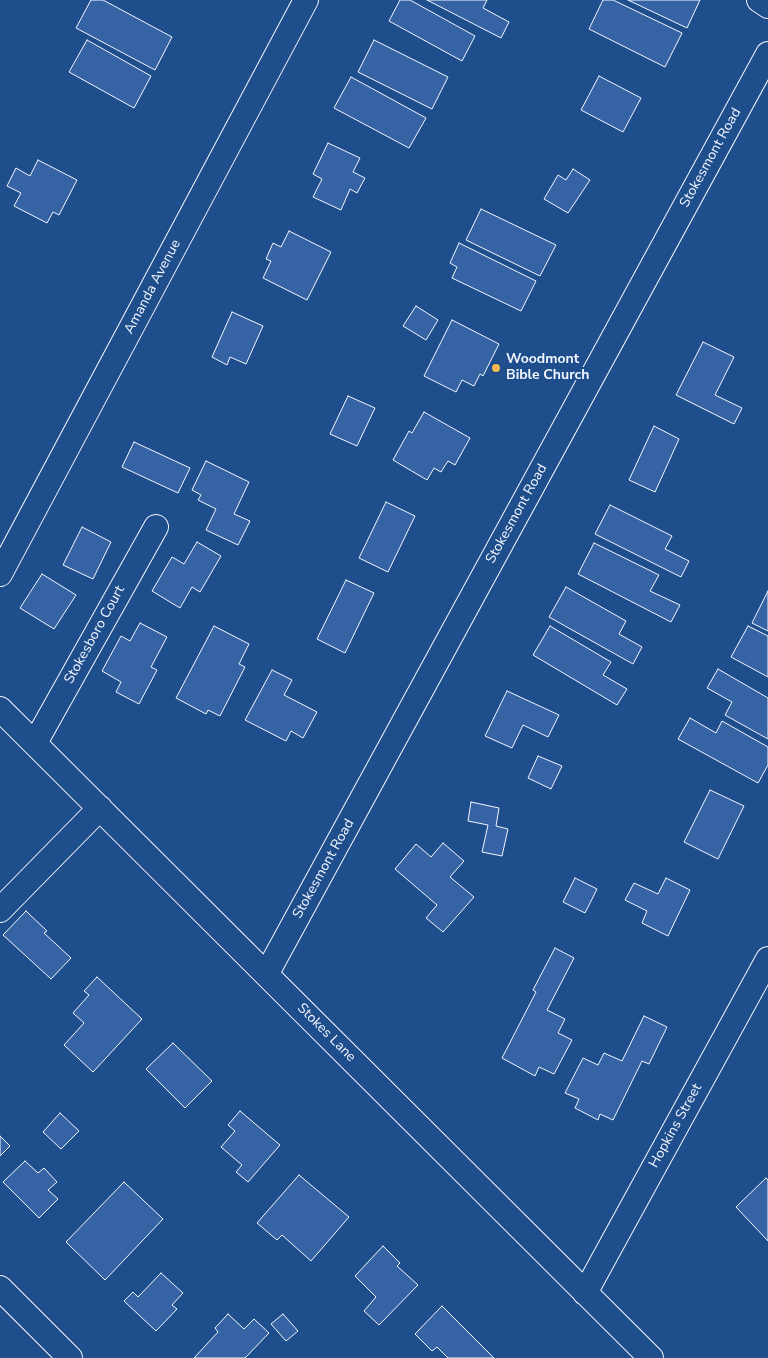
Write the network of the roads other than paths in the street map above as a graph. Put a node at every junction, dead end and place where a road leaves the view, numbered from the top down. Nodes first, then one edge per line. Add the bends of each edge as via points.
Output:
1 (306, 0) edge
2 (759, 0) edge
3 (768, 6) edge
4 (768, 54) edge
5 (156, 526) dead end
6 (0, 574) edge
7 (0, 709) edge
8 (34, 743) junction
9 (100, 808) junction
10 (0, 910) edge
11 (768, 959) edge
12 (267, 973) junction
13 (0, 1288) edge
14 (584, 1293) junction
15 (70, 1358) edge
16 (651, 1358) edge

1 - 6 street, Amanda Avenue
2 - 3 street
4 - 12 street, Stokesmont Road
5 - 8 street, Stokesboro Court
7 - 8 street, Stokes Lane
8 - 9 street, Stokes Lane
9 - 10 street
9 - 12 street, Stokes Lane
11 - 14 street, Hopkins Street
12 - 14 street, Stokes Lane
13 - 15 street
14 - 16 street, Stokes Lane

